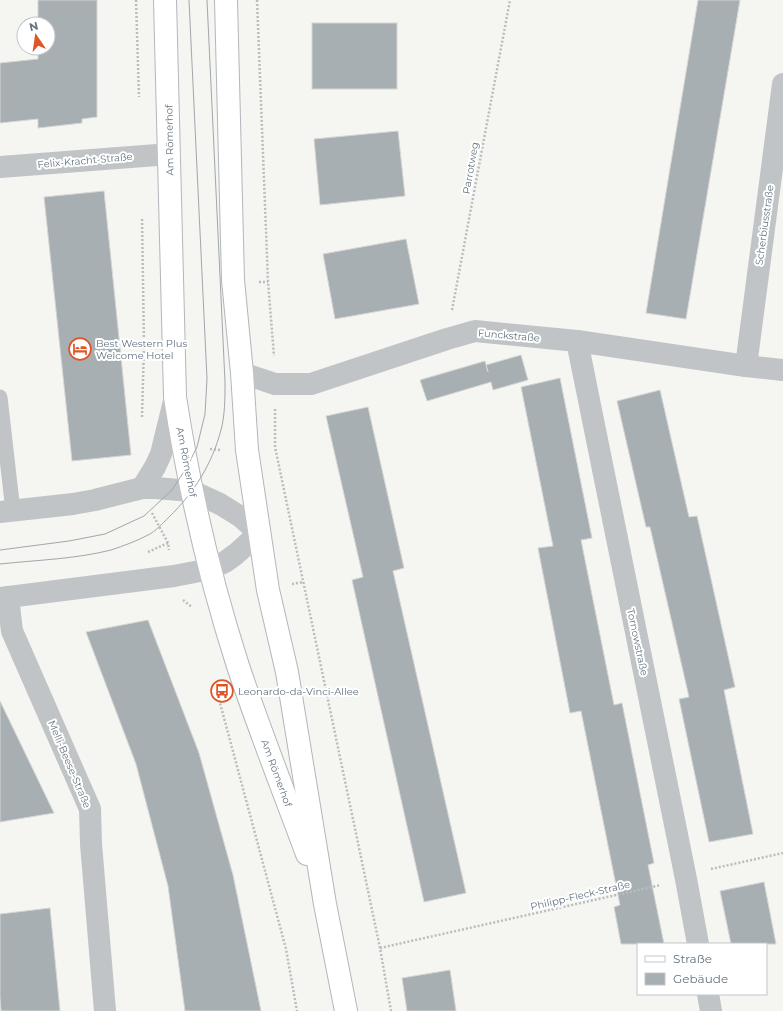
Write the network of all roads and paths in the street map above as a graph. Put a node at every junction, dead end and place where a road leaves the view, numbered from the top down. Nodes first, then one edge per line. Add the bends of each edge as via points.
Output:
1 (136, 0) edge
2 (165, 0) edge
3 (226, 0) edge
4 (257, 0) edge
5 (510, 0) edge
6 (783, 84) edge
7 (140, 101) dead end
8 (170, 154) junction
9 (0, 167) edge
10 (142, 210) dead end
11 (447, 339) junction
12 (577, 341) junction
13 (746, 366) junction
14 (783, 370) edge
15 (242, 373) junction
16 (275, 384) junction
17 (0, 397) edge
18 (175, 398) junction
19 (142, 422) dead end
20 (142, 488) junction
21 (192, 491) junction
22 (7, 511) edge
23 (259, 533) junction
24 (210, 569) junction
25 (174, 576) junction
26 (4, 597) edge
27 (215, 685) dead end
28 (783, 853) edge
29 (686, 879) junction
30 (325, 904) junction
31 (698, 943) edge
32 (380, 948) junction
33 (708, 995) edge
34 (105, 1011) edge
35 (297, 1011) edge
36 (346, 1011) edge
37 (391, 1011) edge
38 (711, 1011) edge

1 - 7 path
2 - 8 main road, Am Römerhof
3 - 15 main road, Am Römerhof via 233,280
4 - 16 path
5 - 11 path, Parrotweg
6 - 13 street, Scherbiusstraße
8 - 9 street, Felix-Kracht-Straße
8 - 18 main road, Am Römerhof
10 - 19 path
11 - 12 street, Funckstraße via 476,331
11 - 16 street, Funckstraße via 312,384
12 - 13 street, Funckstraße
12 - 29 street, Tornowstraße
13 - 14 street, Funckstraße
15 - 16 street, Funckstraße
15 - 23 main road, Am Römerhof via 247,450
16 - 32 path via 275,447
17 - 22 lane
18 - 20 street via 161,454
18 - 21 main road, Am Römerhof
20 - 21 street
20 - 22 street via 94,500
20 - 25 path via 168,544
21 - 23 street via 241,517
21 - 24 main road, Am Römerhof
23 - 24 street via 236,554
23 - 30 main road, Am Römerhof via 268,590 287,672
24 - 25 street
24 - 30 main road, Am Römerhof via 238,666
25 - 26 street
26 - 34 street, Melli-Beese-Straße via 12,631 90,809
27 - 35 path via 286,949
28 - 29 path, Philipp-Fleck-Straße via 713,868
29 - 31 street, Tornowstraße
29 - 32 path, Philipp-Fleck-Straße
30 - 36 main road, Am Römerhof
32 - 37 path
33 - 38 street

